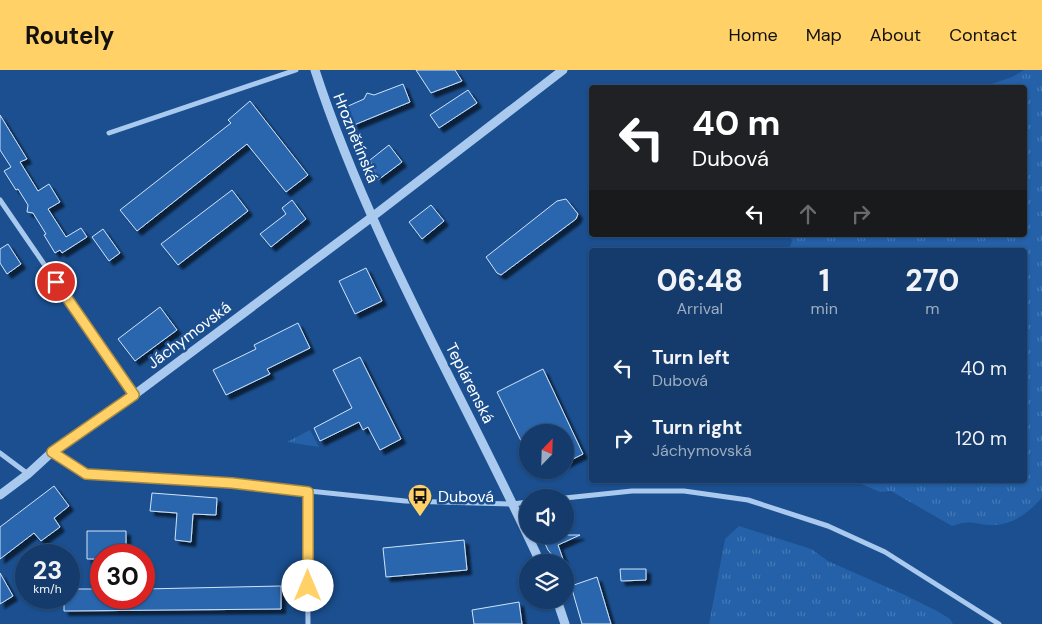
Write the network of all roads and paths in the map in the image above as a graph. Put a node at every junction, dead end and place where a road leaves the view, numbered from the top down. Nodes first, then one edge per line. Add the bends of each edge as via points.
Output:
1 (296, 70) edge
2 (314, 70) edge
3 (563, 70) edge
4 (109, 134) dead end
5 (0, 200) edge
6 (372, 217) junction
7 (134, 395) junction
8 (52, 452) junction
9 (0, 453) edge
10 (28, 474) junction
11 (308, 492) junction
12 (0, 495) edge
13 (574, 497) edge
14 (519, 503) edge
15 (513, 504) junction
16 (536, 554) edge
17 (560, 609) edge
18 (308, 624) edge
19 (565, 624) edge
20 (999, 624) edge

1 - 4 street
2 - 6 street, Hroznětínská via 331,120
3 - 6 street, Jáchymovská
5 - 7 street
6 - 7 street, Jáchymovská
6 - 15 street, Teplárenská
7 - 8 street, Jáchymovská
8 - 10 street, Jáchymovská
8 - 11 street via 86,474 232,483
9 - 10 street
10 - 12 street, Jáchymovská
11 - 15 street via 405,501
11 - 18 street
13 - 20 street via 632,491 684,491 748,500 828,526 886,552
14 - 15 street
15 - 16 street, Teplárenská
17 - 19 street

